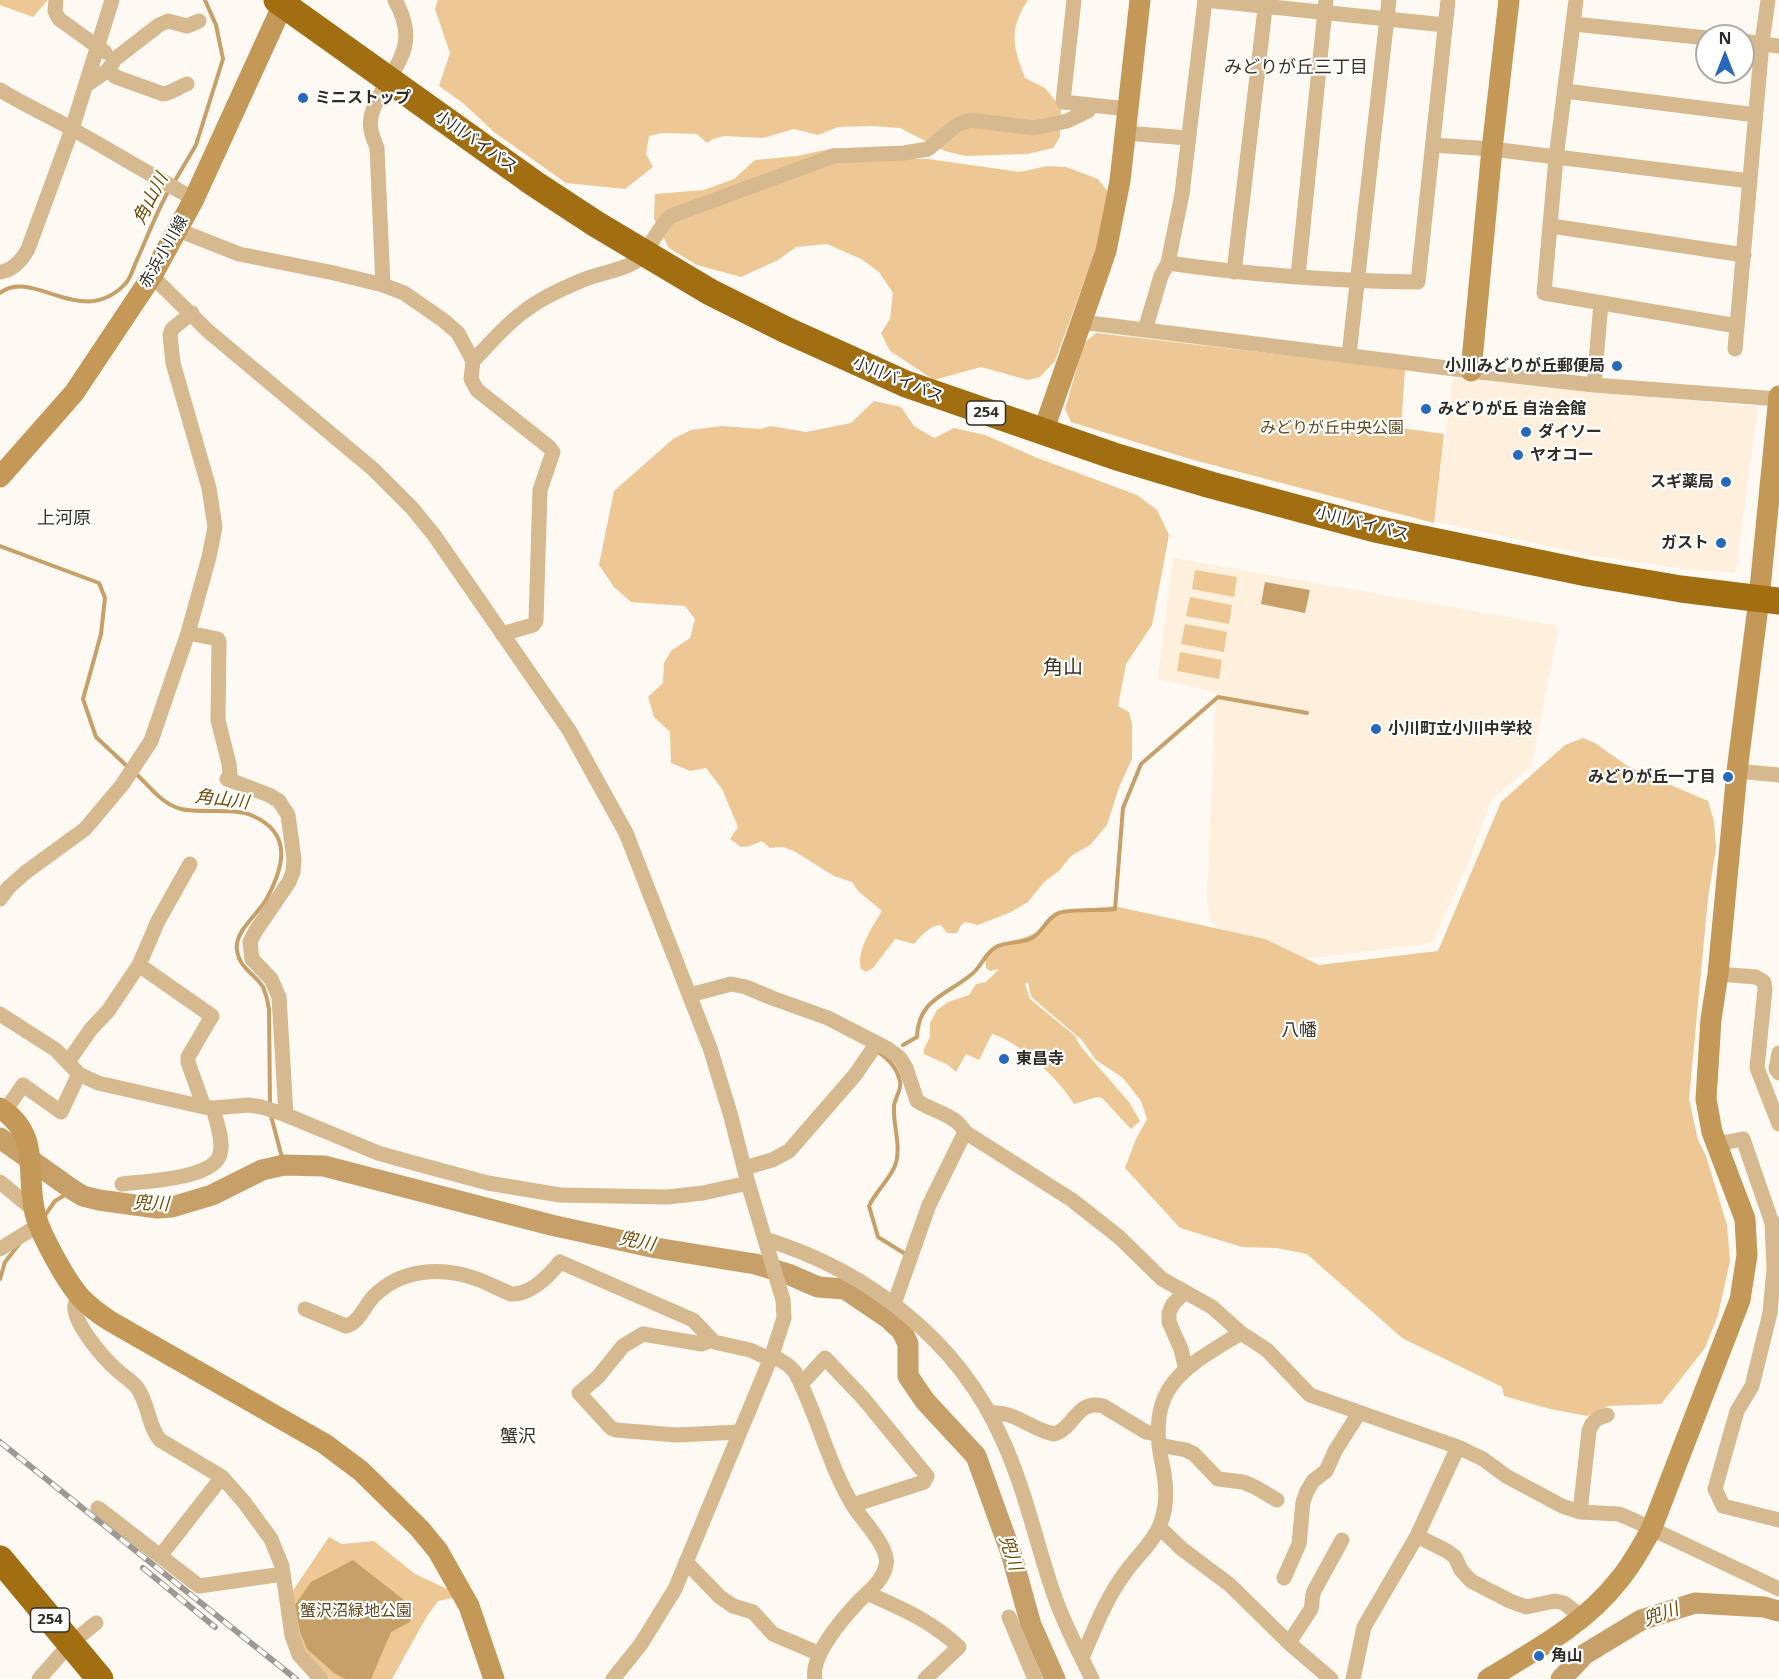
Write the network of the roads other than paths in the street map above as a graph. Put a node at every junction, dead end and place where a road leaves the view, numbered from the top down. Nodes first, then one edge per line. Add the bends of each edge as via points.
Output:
1 (56, 0) edge
2 (112, 0) edge
3 (395, 0) edge
4 (1074, 0) edge
5 (1140, 0) edge
6 (1205, 0) edge
7 (1389, 0) edge
8 (1448, 0) edge
9 (1509, 0) edge
10 (1576, 0) edge
11 (1768, 0) edge
12 (282, 2) edge
13 (1266, 3) edge
14 (1325, 6) edge
15 (1387, 19) junction
16 (199, 21) dead end
17 (1574, 24) junction
18 (1445, 25) junction
19 (1695, 37) edge
20 (1755, 43) edge
21 (1762, 43) junction
22 (1779, 46) edge
23 (98, 47) junction
24 (112, 64) junction
25 (187, 84) dead end
26 (85, 86) junction
27 (0, 90) edge
28 (1565, 91) junction
29 (1088, 105) junction
30 (1128, 109) junction
31 (1756, 115) junction
32 (72, 129) junction
33 (1125, 134) junction
34 (1188, 138) junction
35 (1432, 145) junction
36 (1492, 149) junction
37 (1557, 158) junction
38 (1750, 181) junction
39 (181, 192) junction
40 (1551, 225) junction
41 (178, 230) junction
42 (644, 253) junction
43 (1743, 255) junction
44 (1168, 263) junction
45 (0, 272) edge
46 (1234, 272) junction
47 (152, 276) junction
48 (1298, 276) junction
49 (1357, 281) junction
50 (383, 285) junction
51 (1601, 303) junction
52 (192, 313) junction
53 (1081, 322) junction
54 (1737, 326) junction
55 (1145, 330) junction
56 (1735, 349) dead end
57 (1349, 355) junction
58 (473, 361) junction
59 (1471, 371) junction
60 (1594, 385) junction
61 (1779, 408) edge
62 (1044, 432) junction
63 (0, 477) edge
64 (1769, 600) edge
65 (188, 633) junction
66 (502, 634) junction
67 (1737, 771) junction
68 (1779, 775) edge
69 (190, 864) dead end
70 (0, 899) edge
71 (139, 965) junction
72 (1718, 974) junction
73 (690, 995) junction
74 (0, 1014) edge
75 (877, 1043) junction
76 (1779, 1053) edge
77 (68, 1062) junction
78 (1779, 1073) edge
79 (79, 1074) junction
80 (209, 1107) junction
81 (2, 1110) edge
82 (286, 1114) junction
83 (1779, 1124) edge
84 (965, 1132) junction
85 (1717, 1144) junction
86 (746, 1176) junction
87 (0, 1182) edge
88 (123, 1184) dead end
89 (36, 1210) junction
90 (1775, 1224) edge
91 (765, 1239) junction
92 (0, 1250) edge
93 (1184, 1293) junction
94 (80, 1296) junction
95 (894, 1304) junction
96 (305, 1309) dead end
97 (1241, 1333) junction
98 (711, 1341) junction
99 (771, 1357) junction
100 (1185, 1370) junction
101 (800, 1382) junction
102 (990, 1413) junction
103 (1359, 1413) junction
104 (1607, 1415) dead end
105 (740, 1432) junction
106 (1158, 1440) junction
107 (1458, 1447) junction
108 (222, 1477) junction
109 (1276, 1500) dead end
110 (853, 1505) junction
111 (98, 1508) dead end
112 (1580, 1512) junction
113 (1779, 1520) edge
114 (1159, 1527) junction
115 (1651, 1530) junction
116 (1417, 1536) junction
117 (1342, 1540) dead end
118 (160, 1555) junction
119 (0, 1559) edge
120 (686, 1562) junction
121 (283, 1574) junction
122 (1284, 1578) dead end
123 (1779, 1589) edge
124 (867, 1593) junction
125 (1009, 1617) dead end
126 (1582, 1617) junction
127 (96, 1623) dead end
128 (1289, 1643) junction
129 (70, 1644) junction
130 (820, 1654) junction
131 (1082, 1658) junction
132 (39, 1679) edge
133 (100, 1679) edge
134 (321, 1679) edge
135 (494, 1679) edge
136 (613, 1679) edge
137 (815, 1679) edge
138 (925, 1679) edge
139 (1035, 1679) edge
140 (1092, 1679) edge
141 (1331, 1679) edge
142 (1353, 1679) edge
143 (1488, 1679) edge

1 - 23 street via 59,19
2 - 23 street
3 - 50 street via 406,26 405,49 371,118 377,148
4 - 29 street via 1063,102
5 - 30 street
6 - 13 street
6 - 34 street
7 - 15 street
8 - 18 street
9 - 36 street
10 - 17 street
11 - 21 street
12 - 39 street, 赤浜小川線
12 - 42 highway, 小川バイパス / 254 via 535,184
13 - 14 street
13 - 46 street
14 - 15 street
14 - 48 street
15 - 18 street
15 - 49 street
16 - 24 street via 187,26 168,21 159,25
17 - 19 street
17 - 28 street
18 - 35 street
20 - 21 street
21 - 22 street
21 - 31 street
23 - 24 street
23 - 26 street
24 - 25 street via 116,77 163,94
24 - 26 street
26 - 32 street
27 - 32 street
28 - 31 street
28 - 37 street
29 - 30 street
29 - 42 street via 1088,111 1045,126 970,120 957,125 928,149 834,156 671,216
30 - 33 street
31 - 38 street
32 - 39 street
32 - 45 street via 22,259
33 - 34 street
33 - 53 street via 1106,250
34 - 44 street
35 - 36 street
35 - 49 street via 1418,282
36 - 37 street
36 - 59 street
37 - 38 street
37 - 40 street
38 - 43 street
39 - 41 street, 赤浜小川線
40 - 43 street
40 - 51 street via 1544,293
41 - 47 street, 赤浜小川線
41 - 50 street via 239,254
42 - 58 street via 629,266 579,281 523,312
42 - 62 highway, 小川バイパス / 254 via 710,292 862,366
43 - 54 street
44 - 46 street
44 - 55 street
46 - 48 street
47 - 52 street
47 - 63 street, 赤浜小川線 via 74,393
48 - 49 street
49 - 57 street
50 - 58 street via 404,293 443,320 458,333
51 - 54 street
51 - 60 street
52 - 65 street via 172,329 173,363 209,489 215,527
52 - 66 street via 208,331 373,469 412,508
53 - 55 street
53 - 62 street
54 - 56 street
55 - 57 street
57 - 59 street
58 - 66 street via 471,379 477,390 553,452 540,490 536,621
59 - 60 street
60 - 61 street
61 - 64 street
62 - 64 highway, 小川バイパス / 254 via 1211,485 1375,528 1587,573
64 - 67 street
65 - 70 street via 154,734 122,785 85,829 26,872
65 - 82 street via 219,641 218,720 229,765 227,780 269,795 279,801 288,815 293,872 250,942 252,959 271,979 279,998
66 - 73 street via 569,730 616,813
67 - 68 street
67 - 72 street
69 - 71 street
71 - 77 street
71 - 80 street via 212,1016 188,1057
72 - 83 street via 1756,977 1764,982 1757,1068
72 - 85 street via 1706,1098
73 - 75 street via 731,984 746,987 828,1018
73 - 86 street via 717,1069
74 - 77 street
75 - 84 street via 900,1058 917,1101 952,1117
75 - 86 street via 855,1075 789,1151
76 - 78 street
77 - 79 street
79 - 80 street via 98,1083
79 - 81 street via 61,1112 22,1085
80 - 82 street via 249,1105
80 - 88 street via 221,1146 217,1162 192,1174
81 - 89 street via 23,1130
82 - 86 street via 378,1153 488,1183 560,1195 667,1197 703,1193
84 - 93 street via 1072,1200 1119,1237 1162,1279
84 - 95 street via 918,1230
85 - 90 street via 1743,1139
85 - 115 street via 1745,1219 1747,1255 1740,1300
86 - 91 street
87 - 89 street
89 - 92 street via 29,1231
89 - 94 street
90 - 113 street via 1770,1313 1752,1386 1737,1411 1715,1489 1723,1506
91 - 95 street via 821,1259
91 - 99 street via 783,1300 784,1318
93 - 97 street via 1212,1307
93 - 100 street via 1173,1304 1169,1323
94 - 108 street via 75,1311 81,1323 98,1350 137,1387 154,1434
94 - 135 street via 110,1321 325,1444 361,1471 438,1551 469,1606
95 - 102 street via 941,1346
96 - 98 street via 346,1326 357,1320 383,1287 402,1277 419,1272 459,1273 516,1294 543,1280 560,1262 693,1320
97 - 100 street
97 - 103 street via 1267,1350 1310,1395
98 - 99 street
98 - 105 street via 702,1344 643,1334 623,1347 579,1393 616,1430 676,1435
99 - 101 street via 788,1365
99 - 105 street
100 - 106 street via 1169,1386 1162,1401
101 - 110 street
101 - 110 street via 825,1358 927,1476 924,1482
102 - 106 street via 1008,1414 1054,1434 1084,1407 1096,1404
102 - 131 street via 1013,1466 1053,1593
103 - 107 street
103 - 122 street via 1326,1471 1307,1491 1299,1544
104 - 112 street via 1592,1423 1589,1431
105 - 120 street
106 - 109 street via 1194,1454 1218,1479 1243,1482
106 - 114 street via 1167,1486 1166,1507
107 - 112 street via 1536,1493
107 - 116 street
108 - 118 street
108 - 121 street via 271,1539
110 - 124 street via 883,1548 887,1564 881,1579
111 - 118 street
112 - 115 street via 1619,1514
114 - 128 street via 1230,1585
114 - 131 street via 1117,1585
115 - 123 street
115 - 126 street via 1619,1581
116 - 126 street via 1455,1557 1471,1581 1510,1601 1526,1607 1564,1603
116 - 142 street via 1364,1627
117 - 128 street via 1311,1598 1311,1610
118 - 121 street via 199,1586
119 - 129 highway, 254
120 - 130 street via 720,1597 753,1612 773,1634
120 - 136 street via 659,1616
121 - 134 street via 292,1636 299,1655
124 - 130 street via 843,1618
124 - 138 street via 940,1629 958,1647
125 - 139 street
126 - 143 street
127 - 129 street
128 - 141 street
129 - 132 street
129 - 133 highway, 254
130 - 137 street via 815,1663
131 - 140 street

